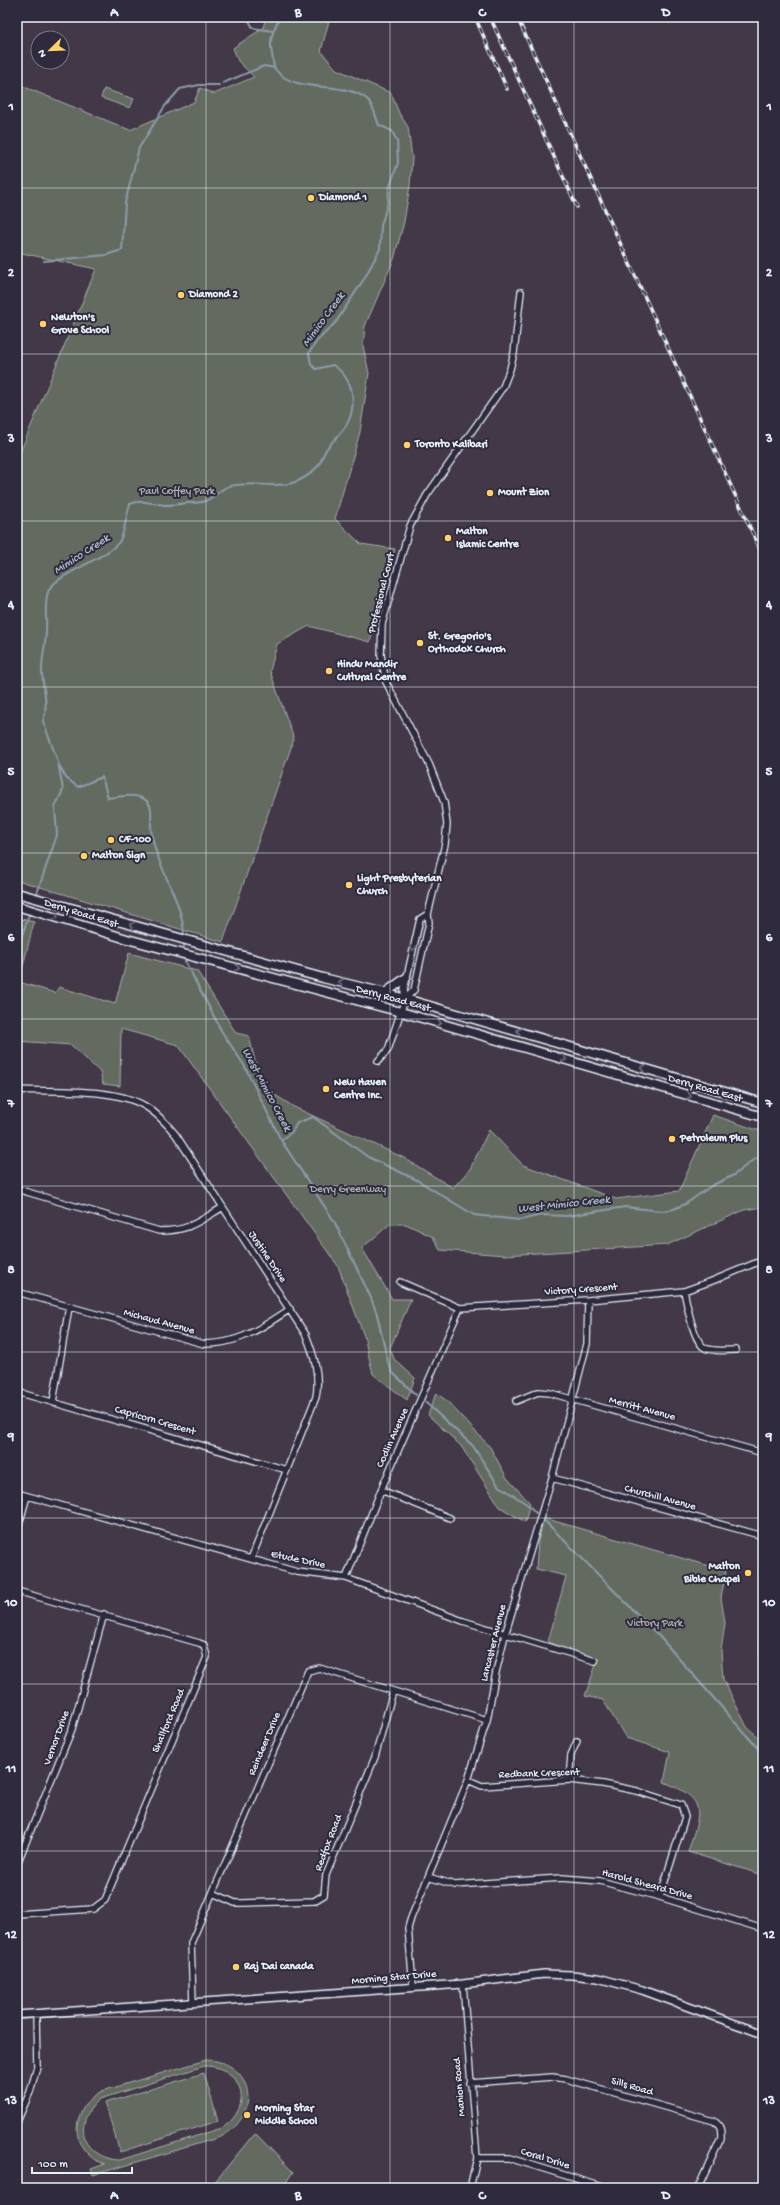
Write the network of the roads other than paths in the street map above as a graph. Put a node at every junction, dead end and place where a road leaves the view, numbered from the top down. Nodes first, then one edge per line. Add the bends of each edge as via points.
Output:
1 (521, 292) dead end
2 (19, 893) edge
3 (17, 906) edge
4 (74, 909) junction
5 (428, 914) junction
6 (72, 922) junction
7 (162, 933) junction
8 (158, 947) junction
9 (406, 978) junction
10 (385, 993) junction
11 (405, 999) junction
12 (401, 1012) junction
13 (378, 1061) dead end
14 (17, 1090) edge
15 (763, 1103) edge
16 (763, 1117) edge
17 (17, 1189) edge
18 (222, 1207) junction
19 (763, 1260) edge
20 (400, 1282) dead end
21 (684, 1291) junction
22 (17, 1292) edge
23 (588, 1300) junction
24 (69, 1308) junction
25 (460, 1308) junction
26 (290, 1310) junction
27 (736, 1350) dead end
28 (17, 1392) edge
29 (572, 1400) junction
30 (516, 1401) dead end
31 (53, 1402) junction
32 (763, 1453) edge
33 (287, 1470) junction
34 (552, 1478) junction
35 (381, 1490) junction
36 (17, 1493) edge
37 (27, 1496) junction
38 (450, 1518) dead end
39 (17, 1532) edge
40 (763, 1536) edge
41 (251, 1559) junction
42 (346, 1578) junction
43 (17, 1590) edge
44 (104, 1614) junction
45 (505, 1635) junction
46 (763, 1639) edge
47 (763, 1652) edge
48 (595, 1660) dead end
49 (393, 1691) junction
50 (487, 1720) junction
51 (577, 1741) dead end
52 (468, 1780) junction
53 (569, 1780) junction
54 (17, 1864) edge
55 (428, 1877) junction
56 (213, 1893) junction
57 (660, 1897) junction
58 (17, 1914) edge
59 (763, 1929) edge
60 (463, 1984) junction
61 (413, 1986) junction
62 (193, 2003) junction
63 (36, 2014) junction
64 (17, 2015) edge
65 (763, 2034) edge
66 (470, 2083) junction
67 (17, 2122) edge
68 (476, 2158) junction
69 (470, 2188) edge
70 (606, 2188) edge
71 (698, 2188) edge

1 - 5 street, Professional Court via 510,370 503,387 428,495 410,526 382,624 380,655 386,682 429,764 444,802 447,824 445,844
2 - 4 main road, Derry Road East
3 -> 6 main road, Derry Road East
4 - 6 main road
7 -> 4 main road, Derry Road East
5 -> 9 street, Professional Court via 420,919
5 - 11 street, Professional Court via 429,923 414,990
6 - 8 main road, Derry Road East
7 - 8 main road via 167,938
10 -> 7 main road, Derry Road East
8 -> 12 main road, Derry Road East
9 - 10 main road
9 - 11 street, Professional Court
10 - 11 main road, Derry Road East
11 - 12 street, Professional Court
15 -> 11 main road, Derry Road East
12 - 13 street, Professional Court via 388,1050
12 -> 16 main road, Derry Road East
14 - 18 street, Justine Drive via 112,1095 128,1098 145,1106 176,1135
17 - 18 street via 159,1231 188,1228
18 - 26 street, Justine Drive
19 - 21 street, Victory Crescent
20 - 25 street, Victory Crescent
21 - 23 street, Victory Crescent
21 - 27 street via 696,1336 703,1348
22 - 24 street, Michaud Avenue
23 - 25 street, Victory Crescent
23 - 29 street, Lancaster Avenue via 587,1344
24 - 26 street, Michaud Avenue via 204,1344 239,1339
24 - 31 street
25 - 35 street, Codlin Avenue
26 - 33 street, Justine Drive via 313,1351 318,1386
28 - 31 street, Capricorn Crescent
29 - 30 street, Merritt Avenue via 538,1392
29 - 32 street, Merritt Avenue
29 - 34 street, Lancaster Avenue
31 - 33 street, Capricorn Crescent
33 - 41 street, Justine Drive
34 - 40 street, Churchill Avenue
34 - 45 street, Lancaster Avenue
35 - 38 street
35 - 42 street, Codlin Avenue
36 - 37 street, Etude Drive
37 - 39 street
37 - 41 street, Etude Drive
41 - 42 street, Etude Drive via 297,1572
42 - 45 street, Etude Drive
43 - 44 street, Shallford Road
44 - 54 street, Vernor Drive via 72,1729
44 - 58 street, Shallford Road via 199,1642 204,1645 207,1657 105,1900 93,1909
45 - 48 street, Etude Drive
45 - 50 street, Lancaster Avenue
46 - 47 street
49 - 50 street, Reindeer Drive
49 - 56 street, Reindeer Drive via 319,1668 308,1671
49 - 56 street, Redfox Road via 375,1758 326,1876 324,1895 314,1901 234,1903
50 - 52 street, Lancaster Avenue
51 - 53 street via 571,1755
52 - 53 street, Redbank Crescent via 482,1786 490,1786 516,1782
52 - 55 street, Lancaster Avenue
53 - 57 street, Redbank Crescent via 621,1787 681,1805 685,1817
55 - 57 street, Harold Sheard Drive via 455,1885 581,1879 600,1881
55 - 61 street, Lancaster Avenue via 408,1928
56 - 62 street, Reindeer Drive via 190,1950
57 - 59 street, Harold Sheard Drive
60 - 61 street, Morning Star Drive
60 - 65 street, Morning Star Drive via 544,1974 572,1974 598,1978 642,1990
60 - 66 street, Manion Road
61 - 62 street, Morning Star Drive
62 - 63 street, Morning Star Drive
63 - 64 street, Morning Star Drive
63 - 67 street via 37,2067
66 - 68 street, Manion Road
66 - 71 street, Sills Road via 553,2077 566,2079 714,2121 719,2125 721,2138
68 - 69 street, Manion Road
68 - 70 street, Coral Drive via 509,2158

